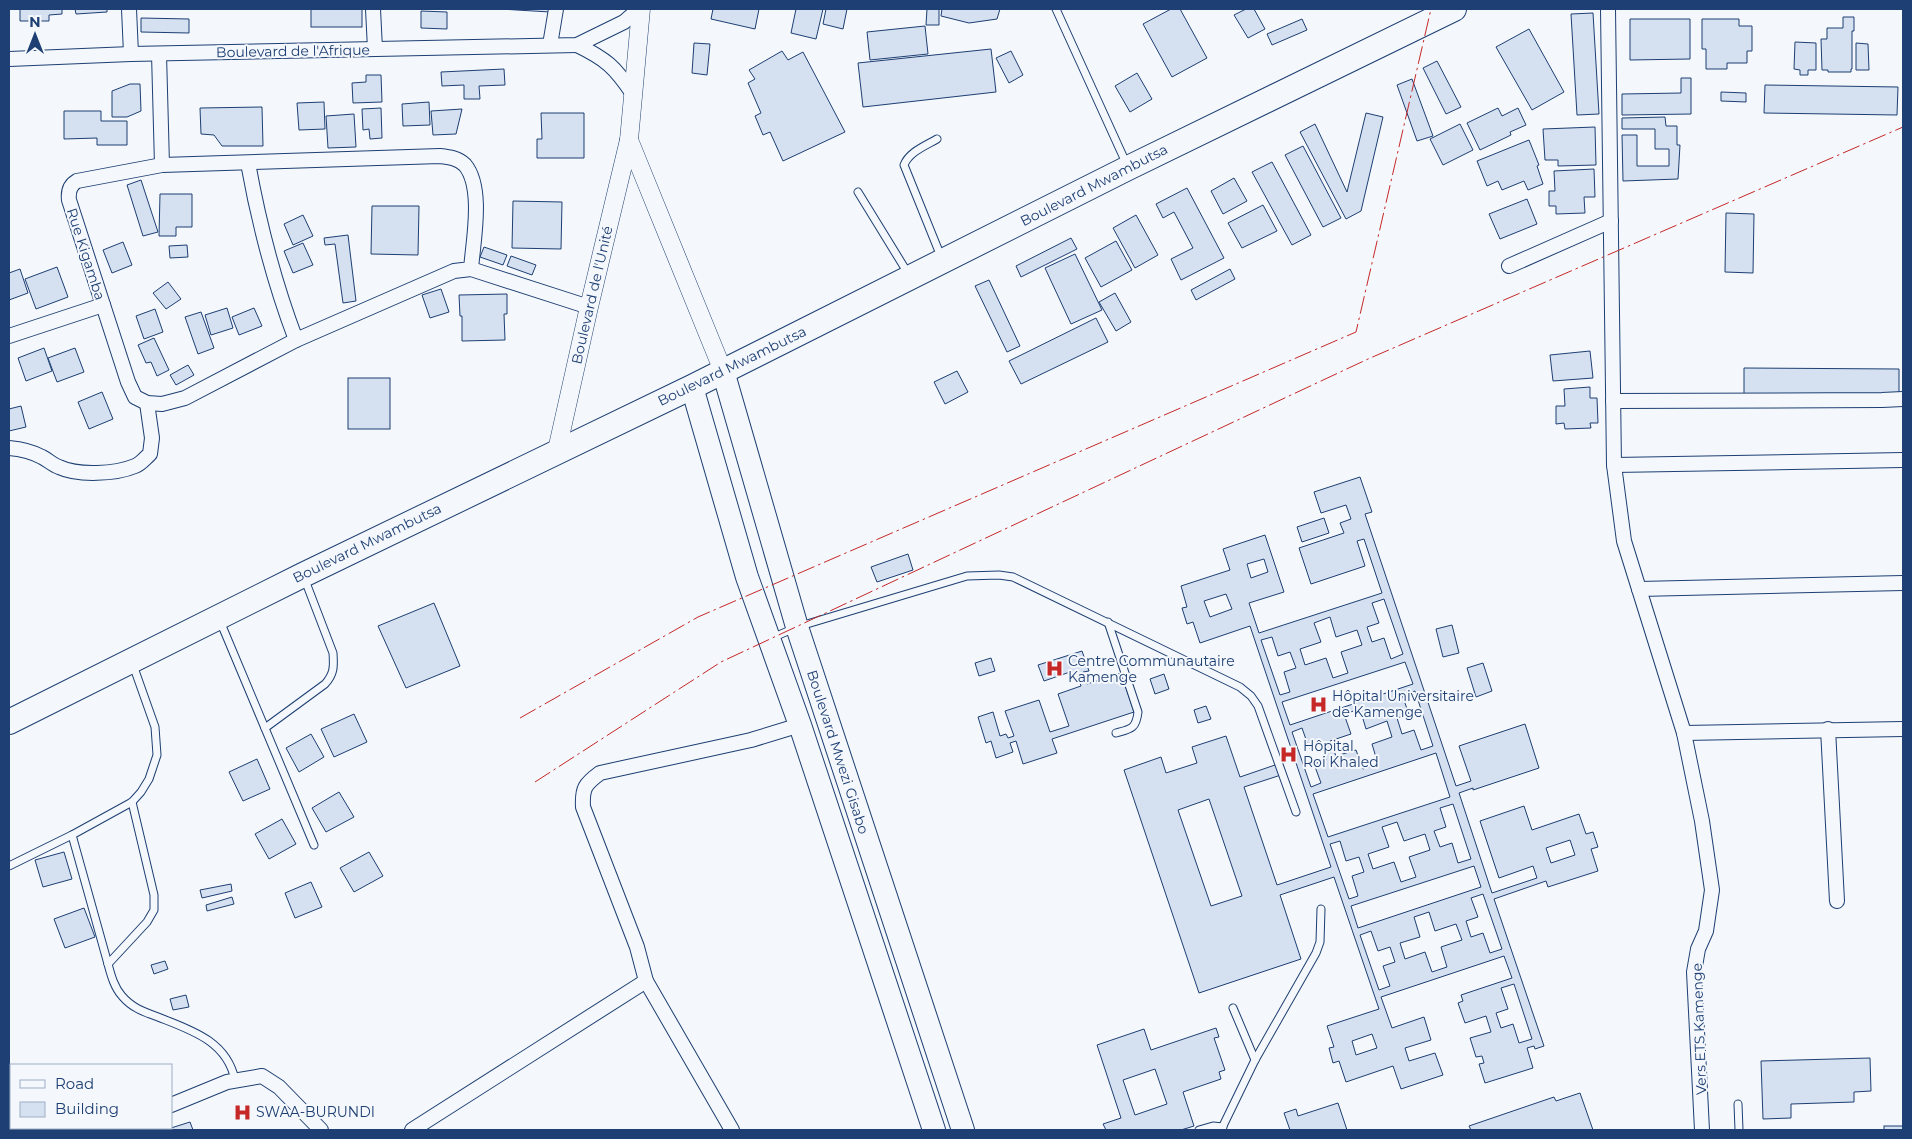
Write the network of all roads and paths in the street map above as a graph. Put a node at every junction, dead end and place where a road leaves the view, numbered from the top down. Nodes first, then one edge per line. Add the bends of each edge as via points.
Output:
1 (129, 9) edge
2 (373, 9) edge
3 (556, 9) edge
4 (640, 9) edge
5 (1056, 9) edge
6 (1608, 9) edge
7 (1441, 11) edge
8 (577, 45) junction
9 (550, 46) junction
10 (375, 49) junction
11 (131, 54) junction
12 (159, 54) junction
13 (9, 59) edge
14 (633, 94) junction
15 (936, 139) dead end
16 (629, 140) junction
17 (248, 163) junction
18 (162, 165) junction
19 (1128, 168) junction
20 (858, 192) dead end
21 (1611, 221) junction
22 (943, 262) junction
23 (1509, 266) dead end
24 (471, 269) junction
25 (910, 278) junction
26 (102, 305) junction
27 (589, 307) junction
28 (9, 336) edge
29 (296, 340) junction
30 (723, 371) junction
31 (692, 387) junction
32 (1903, 398) edge
33 (1613, 401) junction
34 (147, 404) junction
35 (9, 448) edge
36 (557, 450) junction
37 (1903, 460) edge
38 (1614, 465) junction
39 (303, 575) junction
40 (1903, 583) edge
41 (1638, 589) junction
42 (218, 616) junction
43 (1108, 622) junction
44 (797, 627) junction
45 (769, 640) junction
46 (131, 660) junction
47 (9, 722) edge
48 (800, 726) junction
49 (265, 728) junction
50 (1903, 728) edge
51 (1828, 729) junction
52 (1116, 733) dead end
53 (1684, 733) junction
54 (132, 802) junction
55 (1296, 812) dead end
56 (72, 835) junction
57 (314, 845) dead end
58 (9, 866) edge
59 (1837, 901) dead end
60 (1320, 909) dead end
61 (108, 964) junction
62 (646, 982) junction
63 (922, 1008) junction
64 (1233, 1008) dead end
65 (896, 1018) junction
66 (1255, 1060) junction
67 (235, 1080) junction
68 (1738, 1104) dead end
69 (172, 1105) edge
70 (1222, 1129) edge
71 (322, 1130) edge
72 (412, 1130) edge
73 (732, 1130) edge
74 (934, 1130) edge
75 (963, 1130) edge
76 (1199, 1130) edge
77 (1702, 1130) edge
78 (1739, 1130) edge

1 - 11 street
2 - 10 street
3 - 9 street
4 - 8 street, Boulevard de l'Afrique via 624,22
4 - 14 street, Boulevard de l'Unité
5 - 19 lane
6 - 21 street, Vers ETS Kamenge
7 - 19 highway, Boulevard Mwambutsa
8 - 9 street, Boulevard de l'Afrique
8 - 14 street, Boulevard de l'Afrique via 610,64
9 - 10 street, Boulevard de l'Afrique
10 - 12 street, Boulevard de l'Afrique
11 - 12 street, Boulevard de l'Afrique
11 - 13 street, Boulevard de l'Afrique
12 - 18 street
14 - 16 street, Boulevard de l'Unité
15 - 22 lane via 906,158 904,165
16 - 27 street, Boulevard de l'Unité
16 - 30 street, Boulevard de l'Unité
17 - 18 street, Rue Kigamba
17 - 24 street, Rue Kigamba via 454,158 465,165 476,200
17 - 29 street via 261,231
18 - 26 street, Rue Kigamba via 77,180 70,188 69,200
19 - 22 highway, Boulevard Mwambutsa
20 - 25 lane
21 - 23 street
21 - 33 street, Vers ETS Kamenge
22 - 25 highway, Boulevard Mwambutsa
24 - 27 street
24 - 29 street via 440,276
25 - 30 highway, Boulevard Mwambutsa
26 - 28 street
26 - 34 street, Rue Kigamba via 135,397
27 - 36 street, Boulevard de l'Unité
29 - 34 street via 184,398
30 - 31 highway, Boulevard Mwambutsa
30 - 44 main road, Boulevard Mwezi Gisabo
31 - 36 highway, Boulevard Mwambutsa
31 - 45 main road, Boulevard Mwezi Gisabo via 747,577
32 - 33 street
33 - 38 street, Vers ETS Kamenge
34 - 35 street via 152,438 150,454 137,466 116,471 71,472 23,449
36 - 39 highway, Boulevard Mwambutsa
37 - 38 street
38 - 41 street, Vers ETS Kamenge via 1624,541
39 - 42 highway, Boulevard Mwambutsa
39 - 49 lane via 333,653 332,676
40 - 41 street
41 - 53 street, Vers ETS Kamenge
42 - 46 highway, Boulevard Mwambutsa
42 - 49 lane
43 - 44 lane via 1013,577 985,574 967,576
43 - 52 lane via 1138,712 1132,729
43 - 55 lane via 1240,687 1250,696 1258,706
44 - 45 lane
44 - 63 main road, Boulevard Mwezi Gisabo
45 - 48 main road, Boulevard Mwezi Gisabo
46 - 47 highway, Boulevard Mwambutsa
46 - 54 lane via 155,727 157,755 149,780
48 - 62 street via 600,773 588,781 582,793 583,807 637,947
48 - 65 main road, Boulevard Mwezi Gisabo
49 - 57 lane
50 - 51 street
51 - 53 street
51 - 59 street
53 - 77 street, Vers ETS Kamenge via 1712,890 1706,931 1698,949 1694,972
54 - 56 lane
54 - 61 lane via 154,895 154,910
56 - 58 lane
56 - 61 lane
60 - 66 lane via 1320,942 1316,953
61 - 67 lane via 121,995 135,1008 213,1042 226,1055
62 - 72 street
62 - 73 street
63 - 65 main road
63 - 75 main road, Boulevard Mwezi Gisabo
64 - 66 lane
65 - 74 main road, Boulevard Mwezi Gisabo
66 - 70 lane
67 - 69 street
67 - 71 street via 262,1076 279,1087
68 - 78 lane
70 - 76 lane via 1213,1126

